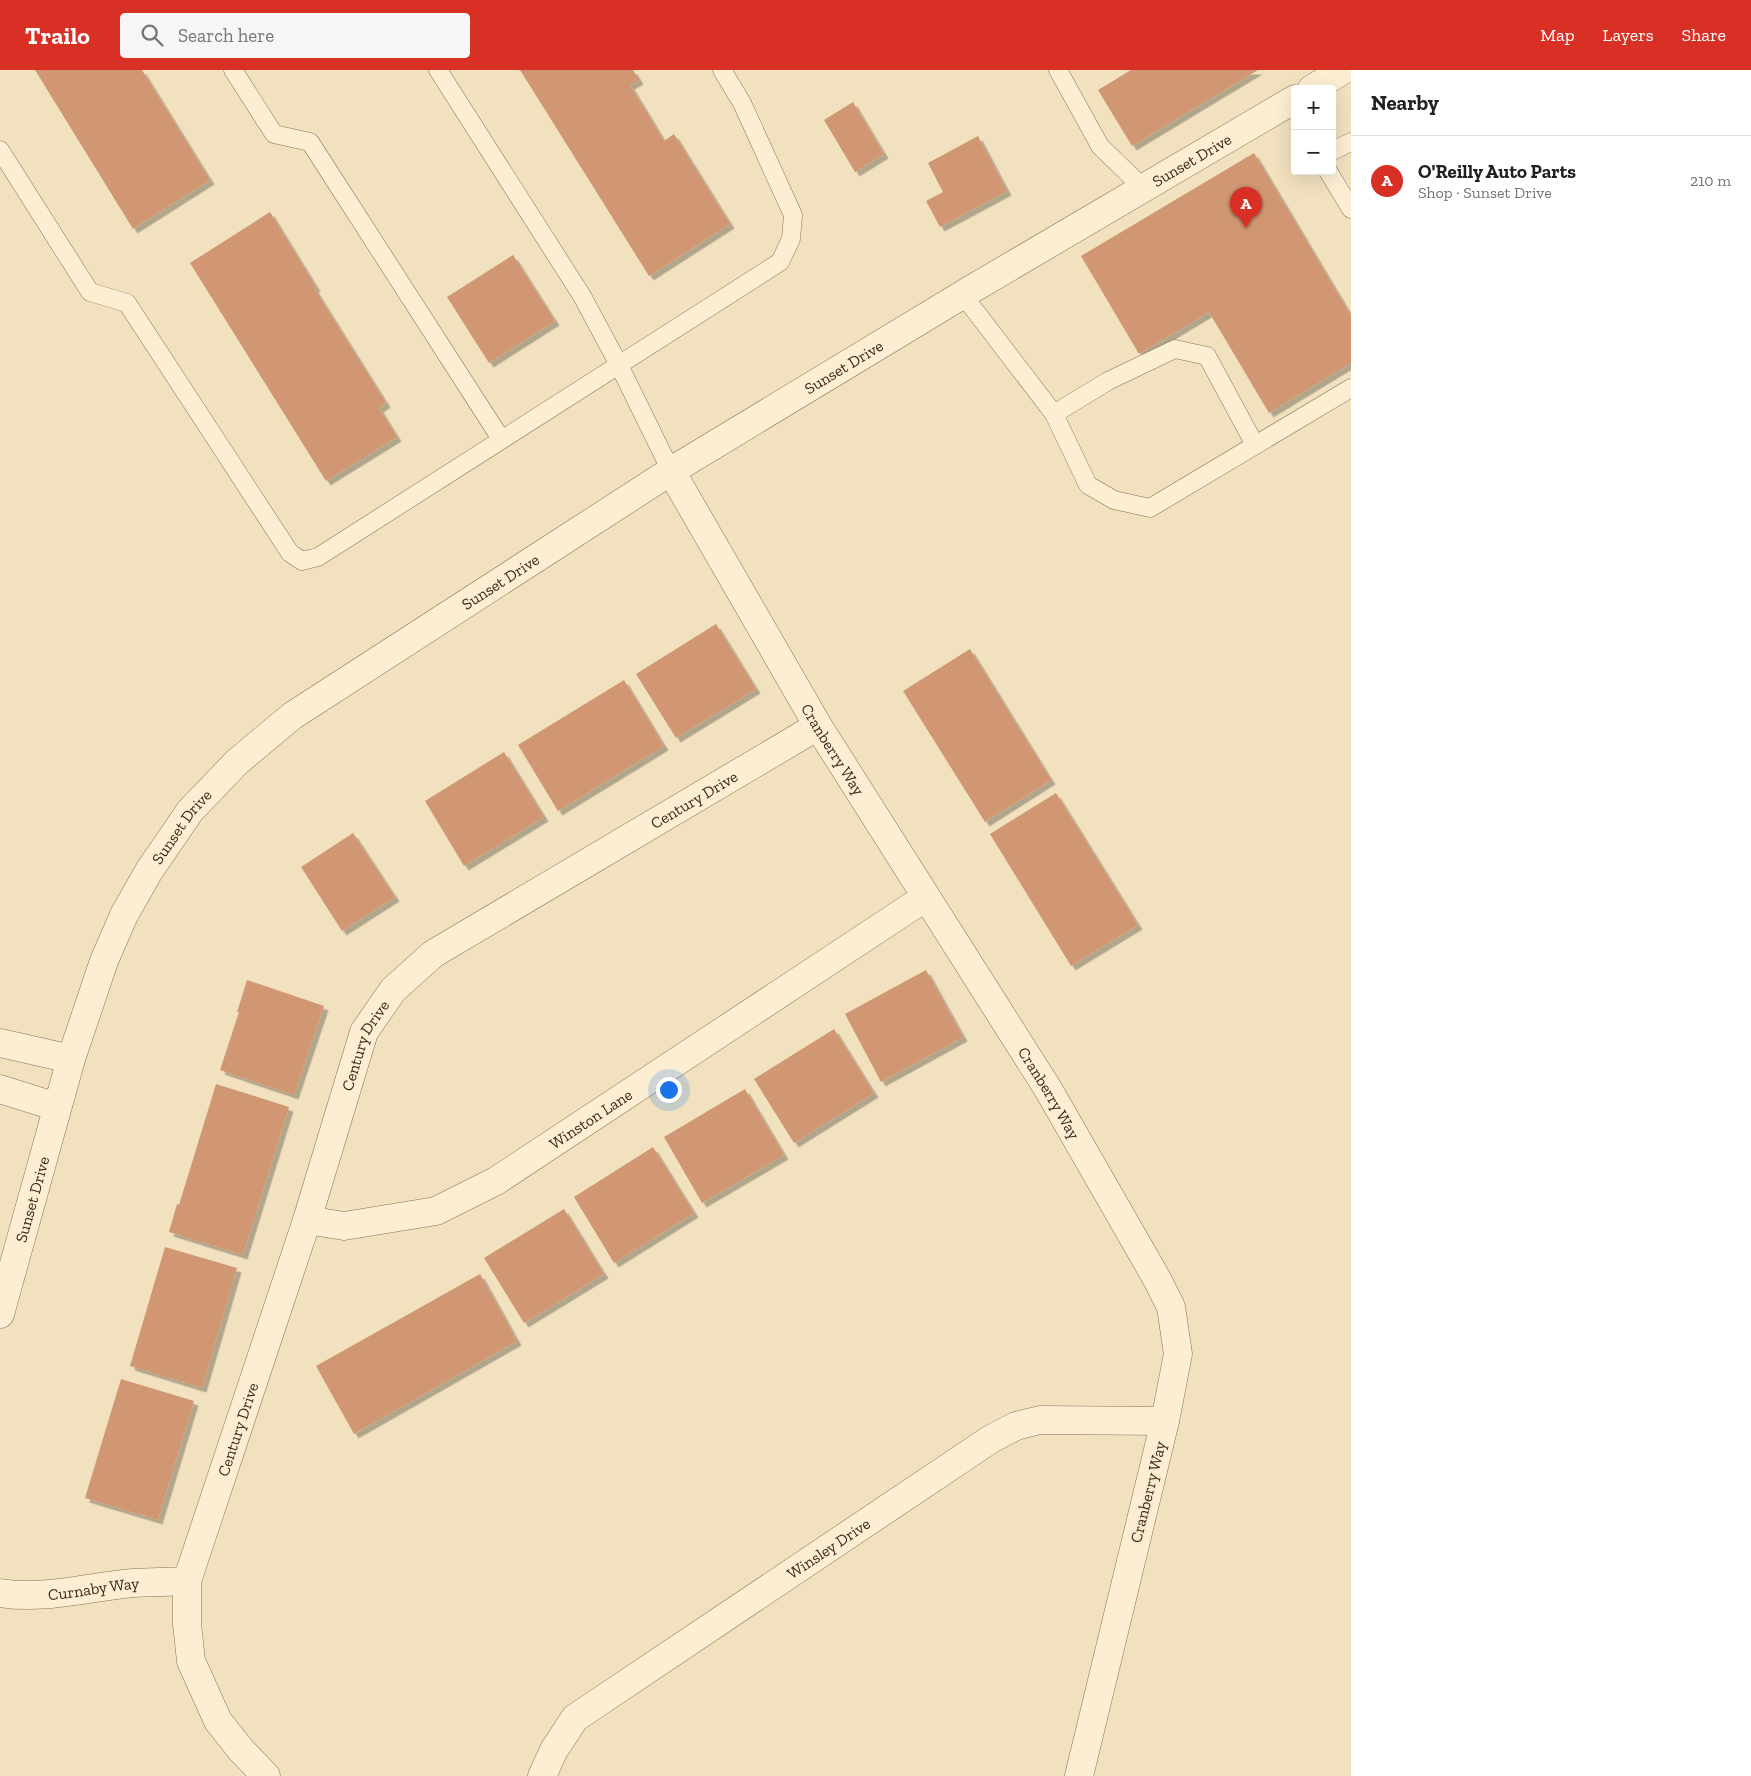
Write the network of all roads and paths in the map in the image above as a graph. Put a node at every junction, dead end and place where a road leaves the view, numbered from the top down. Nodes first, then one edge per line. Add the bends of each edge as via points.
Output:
1 (233, 70) edge
2 (438, 70) edge
3 (722, 70) edge
4 (1058, 70) edge
5 (1344, 70) edge
6 (1351, 79) edge
7 (1319, 85) edge
8 (1291, 101) edge
9 (1351, 142) edge
10 (1336, 149) edge
11 (0, 150) edge
12 (1330, 175) edge
13 (1143, 188) junction
14 (1351, 208) edge
15 (963, 295) junction
16 (619, 365) junction
17 (1351, 388) edge
18 (1054, 414) junction
19 (501, 439) junction
20 (1255, 445) junction
21 (671, 471) junction
22 (818, 726) junction
23 (926, 898) junction
24 (0, 1044) edge
25 (71, 1059) junction
26 (0, 1089) edge
27 (57, 1107) junction
28 (307, 1220) junction
29 (0, 1314) edge
30 (1165, 1421) junction
31 (187, 1581) junction
32 (0, 1593) edge
33 (266, 1776) edge
34 (542, 1776) edge
35 (1079, 1776) edge

1 - 19 lane via 274,134 310,142
2 - 16 lane via 582,296
3 - 16 lane via 742,103 793,215 791,240 780,262
4 - 13 lane via 1100,146
5 - 6 lane
5 - 7 street
8 - 13 street, Sunset Drive
9 - 10 lane
11 - 19 lane via 90,292 127,303 290,553 302,561 318,557
12 - 14 lane
13 - 15 street, Sunset Drive
15 - 18 lane
15 - 21 street, Sunset Drive
16 - 19 lane
16 - 21 lane
17 - 20 lane
18 - 20 lane via 1088,485 1114,500 1150,508
18 - 20 lane via 1108,381 1175,349 1207,356
21 - 22 street, Cranberry Way
21 - 25 street, Sunset Drive via 292,716 237,762 190,811 124,915 104,961
22 - 23 street, Cranberry Way
22 - 28 street, Century Drive via 433,954 393,990 364,1032
23 - 28 street, Winston Lane via 496,1181 436,1211 344,1226
23 - 30 street, Cranberry Way via 1048,1089 1171,1307 1178,1354
24 - 25 street
25 - 27 street, Sunset Drive
26 - 27 street
27 - 29 street, Sunset Drive
28 - 31 street, Century Drive
30 - 34 street, Winsley Drive via 1040,1420 1016,1426 991,1439 575,1718
30 - 35 street, Cranberry Way
31 - 32 street, Curnaby Way via 133,1583 19,1596
31 - 33 street via 191,1661 218,1721

